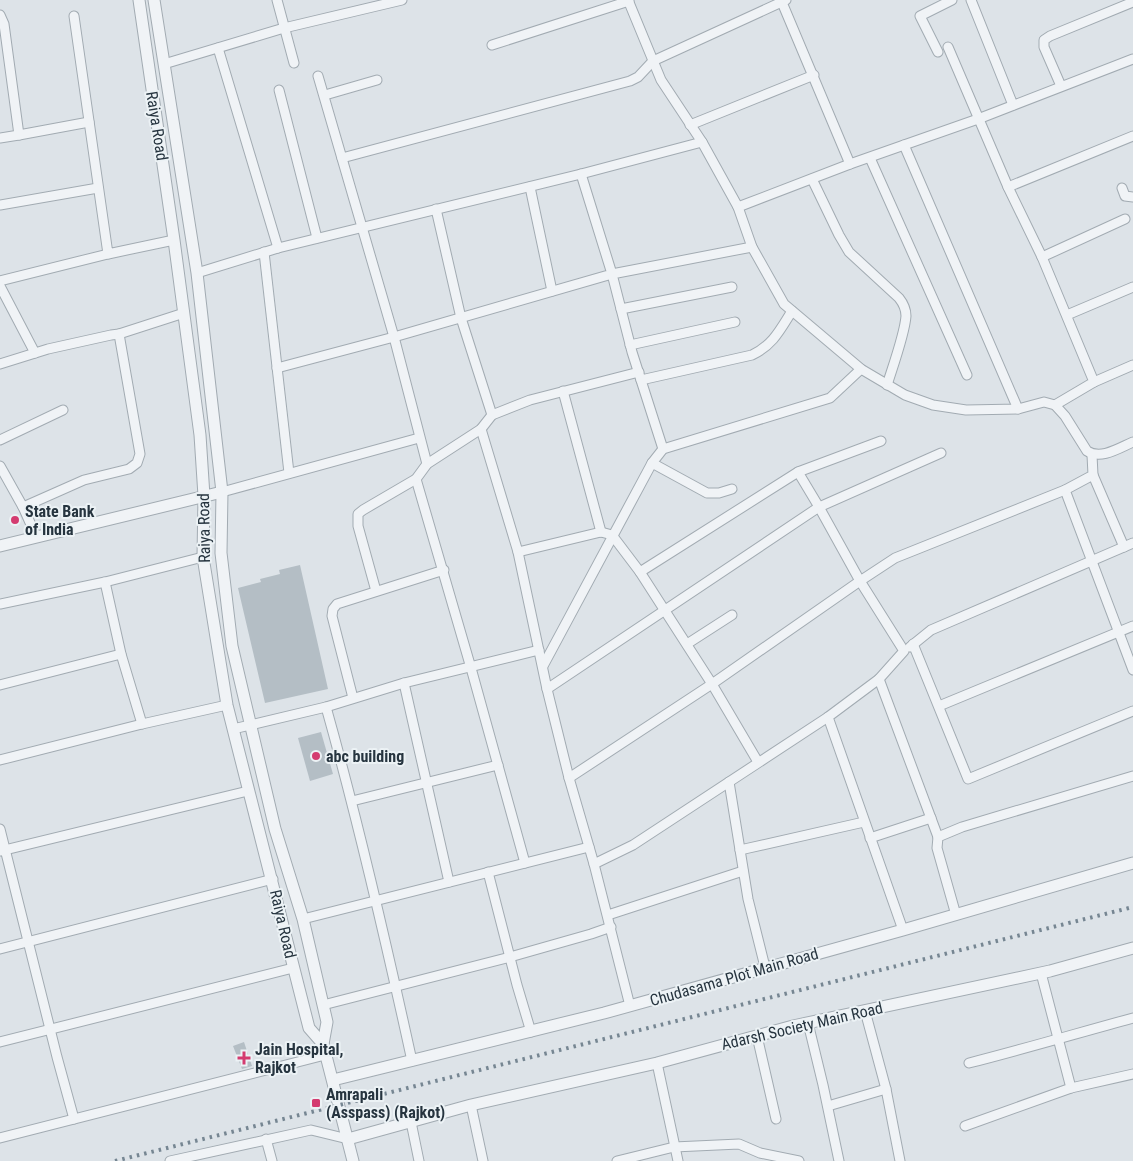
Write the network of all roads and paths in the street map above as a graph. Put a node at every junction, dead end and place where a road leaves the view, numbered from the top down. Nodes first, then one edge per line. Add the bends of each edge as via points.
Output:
1 (139, 0) edge
2 (154, 0) edge
3 (278, 0) edge
4 (402, 0) edge
5 (628, 0) edge
6 (952, 0) edge
7 (971, 0) edge
8 (783, 1) edge
9 (1133, 2) edge
10 (0, 16) edge
11 (74, 16) dead end
12 (284, 28) junction
13 (492, 46) dead end
14 (948, 47) dead end
15 (218, 48) junction
16 (938, 52) dead end
17 (1133, 59) edge
18 (653, 61) junction
19 (294, 63) dead end
20 (164, 64) junction
21 (814, 75) junction
22 (318, 76) dead end
23 (377, 80) dead end
24 (1061, 86) junction
25 (279, 90) dead end
26 (325, 95) junction
27 (1013, 105) junction
28 (978, 119) junction
29 (89, 122) junction
30 (690, 125) junction
31 (19, 135) junction
32 (1133, 136) edge
33 (0, 138) edge
34 (702, 142) junction
35 (904, 145) junction
36 (342, 158) junction
37 (870, 158) junction
38 (850, 164) junction
39 (581, 174) junction
40 (812, 179) junction
41 (530, 187) junction
42 (1008, 187) junction
43 (98, 188) junction
44 (1122, 188) dead end
45 (1133, 197) edge
46 (0, 205) edge
47 (738, 207) junction
48 (436, 209) junction
49 (1126, 219) dead end
50 (361, 227) junction
51 (317, 238) junction
52 (174, 240) junction
53 (752, 247) junction
54 (278, 248) junction
55 (264, 252) junction
56 (108, 254) junction
57 (1042, 257) junction
58 (197, 272) junction
59 (612, 274) junction
60 (0, 281) edge
61 (0, 286) edge
62 (732, 287) dead end
63 (1133, 287) edge
64 (552, 292) junction
65 (621, 309) junction
66 (792, 311) junction
67 (184, 313) junction
68 (1067, 316) junction
69 (461, 318) junction
70 (735, 322) dead end
71 (119, 334) junction
72 (394, 337) junction
73 (630, 345) junction
74 (34, 353) junction
75 (0, 364) edge
76 (1133, 365) edge
77 (277, 368) junction
78 (861, 369) junction
79 (968, 375) dead end
80 (640, 376) junction
81 (1094, 382) junction
82 (888, 384) junction
83 (563, 391) junction
84 (1055, 405) junction
85 (1018, 409) junction
86 (63, 410) dead end
87 (492, 415) junction
88 (482, 429) junction
89 (419, 438) junction
90 (0, 440) edge
91 (881, 441) dead end
92 (1133, 442) edge
93 (663, 449) junction
94 (941, 453) dead end
95 (1092, 455) junction
96 (652, 463) junction
97 (426, 464) junction
98 (0, 466) edge
99 (798, 472) junction
100 (289, 473) junction
101 (1093, 476) junction
102 (416, 479) junction
103 (732, 490) dead end
104 (1065, 490) junction
105 (222, 492) junction
106 (204, 496) junction
107 (23, 507) junction
108 (819, 507) junction
109 (601, 532) junction
110 (612, 535) junction
111 (36, 536) junction
112 (1133, 543) edge
113 (0, 546) edge
114 (1124, 547) junction
115 (518, 552) junction
116 (203, 557) junction
117 (1091, 561) junction
118 (444, 570) junction
119 (640, 572) junction
120 (860, 581) junction
121 (105, 582) junction
122 (376, 591) junction
123 (0, 604) edge
124 (664, 610) junction
125 (732, 616) dead end
126 (1133, 626) edge
127 (1118, 632) junction
128 (687, 644) junction
129 (913, 644) junction
130 (539, 650) junction
131 (904, 651) junction
132 (121, 654) junction
133 (543, 666) junction
134 (471, 668) junction
135 (1133, 670) edge
136 (879, 679) junction
137 (404, 683) junction
138 (0, 684) edge
139 (712, 684) junction
140 (547, 689) junction
141 (353, 698) junction
142 (227, 705) junction
143 (939, 706) junction
144 (326, 707) junction
145 (1133, 711) edge
146 (828, 717) junction
147 (142, 724) junction
148 (250, 726) junction
149 (233, 729) junction
150 (0, 760) edge
151 (758, 762) junction
152 (498, 765) junction
153 (1133, 776) edge
154 (569, 778) junction
155 (426, 782) junction
156 (729, 782) junction
157 (248, 791) junction
158 (352, 801) junction
159 (931, 818) junction
160 (864, 822) junction
161 (0, 829) edge
162 (938, 837) junction
163 (870, 838) junction
164 (589, 847) junction
165 (740, 850) junction
166 (3, 851) edge
167 (524, 863) junction
168 (1133, 863) edge
169 (594, 864) junction
170 (744, 871) junction
171 (488, 872) junction
172 (273, 879) junction
173 (449, 882) junction
174 (376, 900) junction
175 (608, 915) junction
176 (956, 915) junction
177 (303, 919) junction
178 (611, 927) junction
179 (903, 930) junction
180 (28, 942) junction
181 (1133, 948) edge
182 (0, 949) edge
183 (510, 957) junction
184 (765, 967) junction
185 (294, 968) junction
186 (1041, 973) junction
187 (395, 986) junction
188 (323, 1005) junction
189 (630, 1006) junction
190 (865, 1011) junction
191 (1133, 1018) edge
192 (808, 1023) junction
193 (50, 1029) junction
194 (531, 1032) junction
195 (757, 1036) junction
196 (1059, 1038) junction
197 (0, 1042) edge
198 (324, 1049) junction
199 (412, 1061) junction
200 (657, 1063) junction
201 (969, 1063) dead end
202 (1133, 1074) edge
203 (332, 1080) junction
204 (1071, 1088) junction
205 (886, 1089) junction
206 (471, 1105) junction
207 (828, 1106) junction
208 (74, 1119) junction
209 (776, 1119) dead end
210 (411, 1122) junction
211 (965, 1126) dead end
212 (0, 1138) edge
213 (348, 1138) junction
214 (266, 1139) junction
215 (674, 1147) junction
216 (186, 1159) edge
217 (170, 1161) edge
218 (272, 1161) edge
219 (353, 1161) edge
220 (419, 1161) edge
221 (484, 1161) edge
222 (617, 1161) edge
223 (678, 1161) edge
224 (799, 1161) edge
225 (839, 1161) edge
226 (900, 1161) edge

1 - 52 street, Raiya Road
2 - 20 street, Raiya Road
3 - 12 street
4 - 12 street
5 - 13 street
5 - 18 street
6 - 16 street via 920,16
7 - 27 street
8 - 18 street
8 - 21 street
9 - 24 street via 1044,40
10 - 31 street via 4,24
11 - 29 street
12 - 15 street
12 - 19 street
14 - 28 street
15 - 20 street
15 - 54 street
17 - 24 street
18 - 30 street via 661,80
18 - 36 street via 630,81
20 - 58 street, Raiya Road
21 - 30 street
21 - 38 street
22 - 26 street
23 - 26 street
24 - 27 street
25 - 51 street
26 - 36 street
27 - 28 street
28 - 35 street
28 - 42 street
29 - 31 street
29 - 43 street
30 - 34 street
31 - 33 street
32 - 42 street
34 - 39 street
34 - 47 street
35 - 37 street
35 - 85 street
36 - 50 street
37 - 38 street
37 - 79 street
38 - 40 street
39 - 41 street
39 - 59 street
40 - 47 street
40 - 82 street via 849,252 904,305 904,326
41 - 48 street
41 - 64 street
42 - 57 street
43 - 46 street
43 - 56 street
44 - 45 street via 1126,196
47 - 53 street
48 - 50 street
48 - 69 street
49 - 57 street
50 - 51 street
50 - 72 street
51 - 54 street
52 - 56 street
52 - 67 street, Raiya Road
53 - 59 street
53 - 66 street via 784,304
54 - 55 street
55 - 58 street
55 - 77 street
56 - 60 street
57 - 68 street
58 - 105 street, Raiya Road
59 - 64 street
59 - 65 street
61 - 74 street
62 - 65 street
63 - 68 street
64 - 69 street
65 - 73 street
66 - 78 street
66 - 80 street via 772,342 752,355
67 - 71 street
67 - 106 street, Raiya Road via 200,435
68 - 81 street
69 - 72 street
69 - 87 street
70 - 73 street
71 - 74 street
71 - 107 street via 140,454 137,463 84,480
72 - 77 street
72 - 89 street
73 - 80 street
74 - 75 street
76 - 81 street
77 - 100 street
78 - 82 street
78 - 93 street via 830,398
80 - 83 street
80 - 93 street
81 - 84 street
82 - 85 street via 905,395 933,405 966,410
83 - 87 street
83 - 109 street
84 - 85 street via 1044,402
84 - 95 street
86 - 90 street
87 - 88 street
88 - 97 street
88 - 115 street
89 - 97 street
89 - 100 street
91 - 99 street
92 - 95 street
93 - 96 street
94 - 108 street
95 - 101 street
96 - 103 street via 707,493
96 - 110 street
97 - 102 street
98 - 107 street
99 - 108 street
99 - 119 street
100 - 105 street
101 - 104 street
101 - 114 street
102 - 118 street
102 - 122 street via 358,514 358,526
104 - 117 street
104 - 120 street via 895,558
105 - 106 street
105 - 148 street, Raiya Road via 224,581 232,646
106 - 111 street
106 - 116 street, Raiya Road
107 - 111 street
108 - 120 street
108 - 124 street
109 - 110 street
109 - 115 street
110 - 119 street
110 - 133 street
111 - 113 street
112 - 114 street
114 - 117 street
115 - 130 street
116 - 121 street
116 - 142 street, Raiya Road
117 - 127 street
117 - 129 street via 930,630
118 - 122 street
118 - 134 street
119 - 124 street
120 - 131 street
120 - 139 street
121 - 123 street
121 - 132 street
122 - 141 street via 337,604 333,609 332,616
124 - 128 street
124 - 140 street
125 - 128 street
126 - 127 street
127 - 135 street
127 - 143 street
128 - 139 street
129 - 131 street
129 - 143 street
130 - 133 street
130 - 134 street
131 - 136 street
132 - 138 street
132 - 147 street
133 - 140 street
134 - 137 street
134 - 152 street
136 - 146 street
136 - 159 street
137 - 141 street
137 - 155 street
139 - 151 street
139 - 154 street
140 - 154 street
141 - 144 street
142 - 147 street
142 - 149 street, Raiya Road
143 - 145 street via 968,779
144 - 148 street
144 - 158 street
146 - 151 street
146 - 160 street
147 - 150 street
148 - 149 street
148 - 177 street, Raiya Road via 275,829
149 - 157 street, Raiya Road
151 - 156 street
152 - 155 street
152 - 167 street
153 - 162 street
154 - 164 street
155 - 158 street
155 - 173 street
156 - 165 street
156 - 169 street via 633,845
157 - 166 street
157 - 172 street, Raiya Road
158 - 174 street
159 - 162 street
159 - 163 street
160 - 163 street
160 - 165 street
161 - 166 street
162 - 176 street via 937,848
163 - 179 street
164 - 167 street
164 - 169 street
165 - 170 street
166 - 180 street
167 - 171 street
168 - 176 street, Chudasama Plot Main Road
169 - 175 street
170 - 175 street
170 - 184 street
171 - 173 street
171 - 183 street
172 - 180 street
172 - 185 street, Raiya Road
173 - 174 street
174 - 177 street
174 - 187 street
175 - 178 street
176 - 179 street, Chudasama Plot Main Road
177 - 188 street, Raiya Road
178 - 183 street
178 - 189 street
179 - 184 street, Chudasama Plot Main Road
180 - 182 street
180 - 193 street
181 - 186 street, Adarsh Society Main Road
183 - 187 street
183 - 194 street
184 - 189 street, Chudasama Plot Main Road
185 - 193 street
185 - 198 street, Raiya Road via 309,1028
186 - 190 street, Adarsh Society Main Road
186 - 196 street
187 - 188 street
187 - 199 street
188 - 198 street, Raiya Road via 327,1022
189 - 194 street, Chudasama Plot Main Road
190 - 192 street, Adarsh Society Main Road
190 - 205 street
191 - 196 street
192 - 195 street, Adarsh Society Main Road
192 - 207 street
193 - 197 street
193 - 208 street
194 - 199 street, Chudasama Plot Main Road
195 - 200 street, Adarsh Society Main Road
195 - 209 street
196 - 201 street
196 - 204 street
198 - 203 street, Raiya Road
198 - 208 street
199 - 203 street, Chudasama Plot Main Road
200 - 206 street, Adarsh Society Main Road
200 - 215 street
202 - 204 street
203 - 213 street, Raiya Road
204 - 211 street
205 - 207 street
205 - 226 street
206 - 210 street, Adarsh Society Main Road
206 - 221 street
207 - 225 street
208 - 212 street
210 - 213 street, Adarsh Society Main Road
210 - 220 street
213 - 214 street via 311,1130
213 - 219 street, Raiya Road
214 - 216 street
214 - 218 street
215 - 222 street
215 - 223 street
215 - 224 street via 739,1144 760,1153
216 - 217 street

